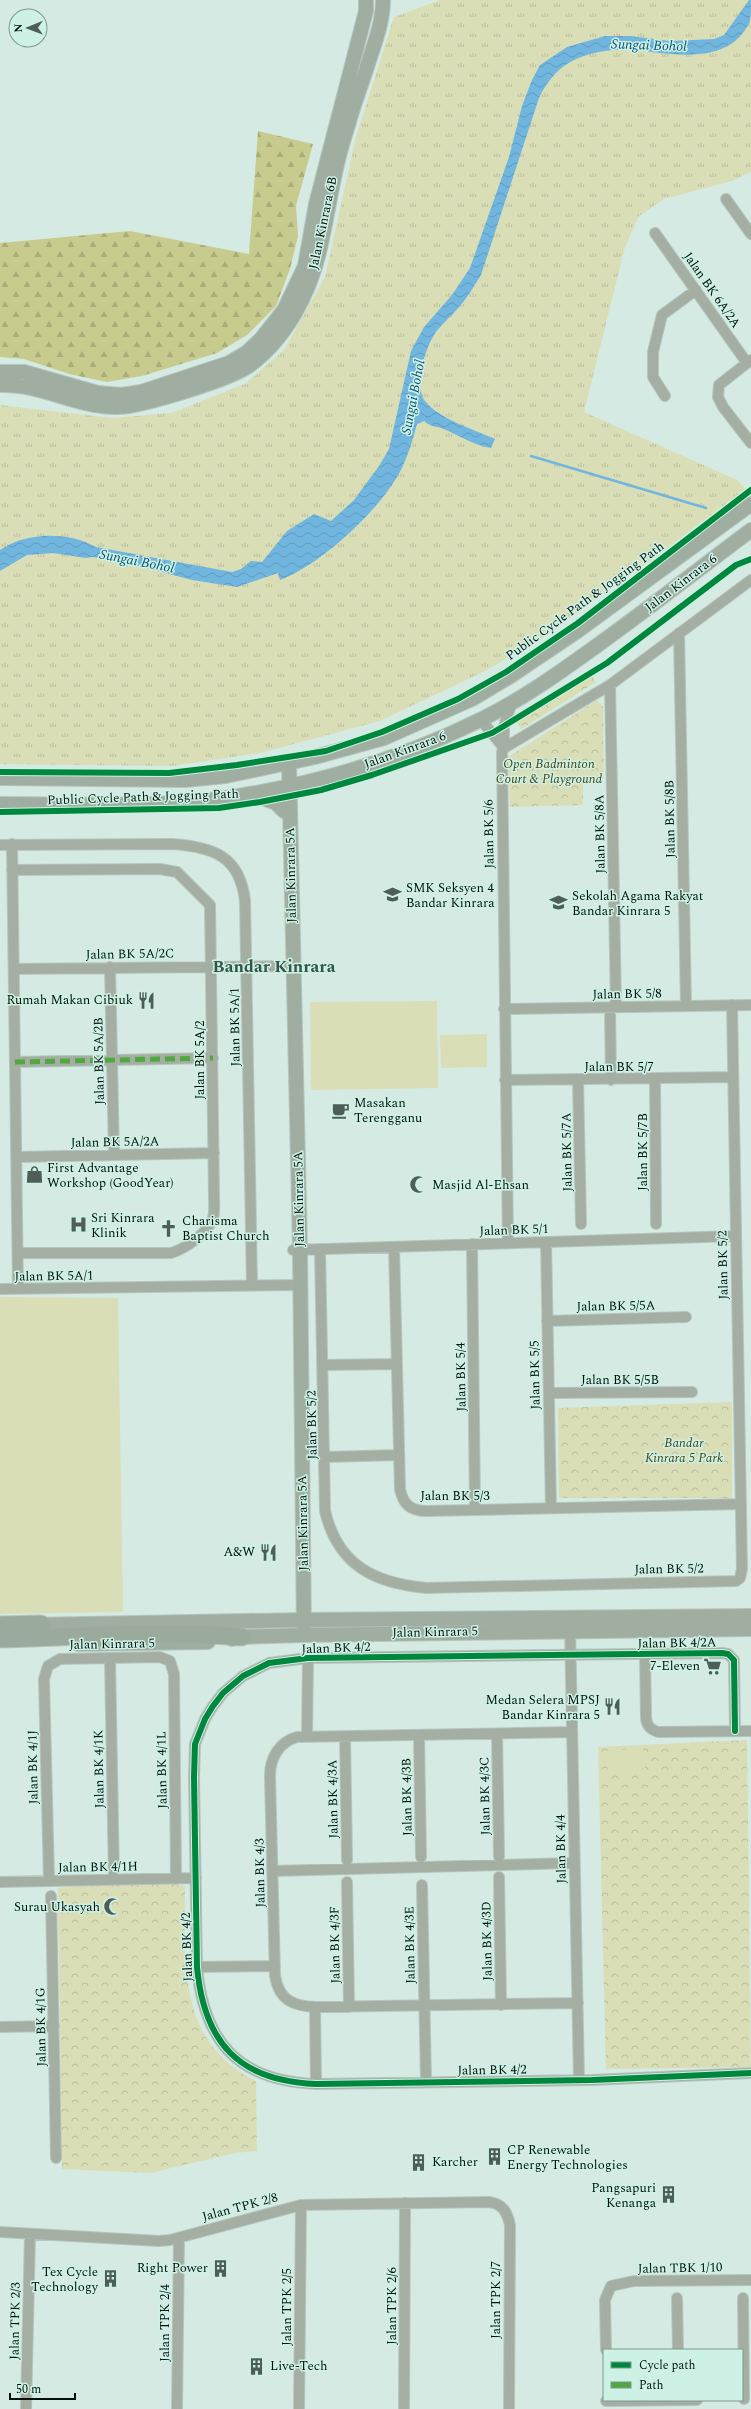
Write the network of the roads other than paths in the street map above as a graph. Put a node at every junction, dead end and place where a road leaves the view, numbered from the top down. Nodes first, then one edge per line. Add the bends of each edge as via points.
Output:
1 (366, 0) edge
2 (383, 0) edge
3 (726, 199) dead end
4 (655, 233) dead end
5 (751, 234) edge
6 (696, 290) junction
7 (749, 362) edge
8 (0, 372) edge
9 (0, 385) edge
10 (665, 396) dead end
11 (751, 443) edge
12 (751, 504) edge
13 (751, 530) edge
14 (751, 580) edge
15 (679, 632) junction
16 (610, 684) junction
17 (513, 701) junction
18 (481, 720) junction
19 (504, 748) junction
20 (286, 764) junction
21 (0, 778) edge
22 (312, 779) junction
23 (287, 785) junction
24 (249, 794) junction
25 (0, 804) edge
26 (287, 810) junction
27 (0, 844) edge
28 (12, 844) junction
29 (12, 870) junction
30 (212, 966) junction
31 (247, 966) junction
32 (290, 966) junction
33 (110, 968) junction
34 (14, 969) junction
35 (732, 1005) junction
36 (751, 1005) edge
37 (686, 1006) junction
38 (613, 1007) junction
39 (504, 1009) junction
40 (213, 1058) junction
41 (112, 1060) junction
42 (15, 1062) junction
43 (733, 1077) junction
44 (505, 1080) junction
45 (578, 1080) junction
46 (611, 1080) junction
47 (655, 1080) junction
48 (214, 1153) junction
49 (114, 1155) junction
50 (17, 1157) junction
51 (581, 1224) dead end
52 (656, 1224) dead end
53 (736, 1236) junction
54 (546, 1242) junction
55 (508, 1243) junction
56 (472, 1244) junction
57 (394, 1247) junction
58 (320, 1249) junction
59 (296, 1250) junction
60 (18, 1253) junction
61 (252, 1285) junction
62 (297, 1285) junction
63 (18, 1289) junction
64 (0, 1290) edge
65 (686, 1317) dead end
66 (547, 1321) junction
67 (397, 1364) junction
68 (323, 1365) junction
69 (692, 1392) dead end
70 (549, 1394) junction
71 (398, 1455) junction
72 (326, 1457) junction
73 (740, 1504) junction
74 (551, 1508) junction
75 (475, 1510) junction
76 (301, 1598) junction
77 (751, 1616) edge
78 (281, 1620) junction
79 (301, 1620) junction
80 (326, 1620) junction
81 (41, 1624) joint
82 (570, 1624) junction
83 (0, 1626) edge
84 (751, 1629) edge
85 (301, 1635) junction
86 (242, 1637) junction
87 (0, 1639) edge
88 (0, 1645) edge
89 (645, 1654) junction
90 (571, 1656) junction
91 (110, 1658) junction
92 (308, 1658) junction
93 (735, 1731) junction
94 (751, 1731) edge
95 (572, 1732) junction
96 (497, 1734) junction
97 (345, 1736) junction
98 (419, 1736) junction
99 (307, 1737) junction
100 (421, 1857) dead end
101 (500, 1857) dead end
102 (347, 1860) dead end
103 (574, 1862) junction
104 (273, 1871) junction
105 (499, 1877) dead end
106 (196, 1878) junction
107 (114, 1879) junction
108 (176, 1879) junction
109 (48, 1880) junction
110 (0, 1882) edge
111 (348, 1882) dead end
112 (422, 1885) dead end
113 (51, 1896) dead end
114 (275, 1966) junction
115 (197, 1967) junction
116 (578, 2003) junction
117 (501, 2004) junction
118 (424, 2005) junction
119 (316, 2007) junction
120 (349, 2007) junction
121 (54, 2026) junction
122 (0, 2027) edge
123 (751, 2074) edge
124 (580, 2080) junction
125 (426, 2082) junction
126 (316, 2084) junction
127 (56, 2158) dead end
128 (489, 2202) joint
129 (406, 2204) junction
130 (301, 2205) junction
131 (0, 2232) edge
132 (30, 2234) junction
133 (179, 2238) junction
134 (751, 2280) edge
135 (677, 2298) dead end
136 (743, 2298) dead end
137 (606, 2349) edge
138 (678, 2349) edge
139 (746, 2399) edge
140 (655, 2401) edge
141 (606, 2403) edge
142 (26, 2409) edge
143 (177, 2409) edge
144 (299, 2409) edge
145 (404, 2409) edge
146 (508, 2409) edge

1 - 8 main road, Jalan Kinrara 6B via 366,11 316,204 305,266 284,310 261,339 246,353 229,363 141,392 121,395 98,393 24,372
2 - 9 main road, Jalan Kinrara 6B via 378,34 335,169 320,249 310,282 297,312 272,343 250,365 226,377 127,406 104,407 32,387
3 - 5 street
4 - 6 street, Jalan BK 6A/2A
6 - 7 street, Jalan BK 6A/2A
6 - 10 street via 662,315 653,352 653,377
7 - 11 street via 719,385 718,397
12 - 20 main road, Jalan Kinrara 6 via 576,632 472,700 384,738
13 - 17 main road, Jalan Kinrara 6 via 590,651
14 - 15 street
15 - 16 street
15 - 37 street, Jalan BK 5/8B
16 - 19 street
16 - 38 street, Jalan BK 5/8A
17 - 18 main road, Jalan Kinrara 6
17 - 19 street, Jalan BK 5/6 via 504,726
18 - 19 street
18 - 22 main road, Jalan Kinrara 6 via 423,746
19 - 39 street, Jalan BK 5/6 via 501,758
20 - 21 main road, Jalan Kinrara 6 via 226,776 185,780
20 - 23 main road, Jalan Kinrara 5A
22 - 23 main road, Jalan Kinrara 6
22 - 26 main road
23 - 24 main road, Jalan Kinrara 6
23 - 26 main road, Jalan Kinrara 5A
24 - 25 main road, Jalan Kinrara 6 via 178,802
24 - 26 main road via 276,803
26 - 32 main road, Jalan Kinrara 5A
27 - 28 street, Jalan BK 5A/1
28 - 29 street
28 - 31 street, Jalan BK 5A/1 via 173,844 210,849 228,862 244,890
29 - 30 street, Jalan BK 5A/2 via 124,868 176,872 210,905
29 - 34 street
30 - 31 street, Jalan BK 5A/2C
30 - 33 street, Jalan BK 5A/2C
30 - 40 street, Jalan BK 5A/2
31 - 32 street, Jalan BK 5A/2C
31 - 61 street, Jalan BK 5A/1
32 - 59 main road, Jalan Kinrara 5A
33 - 34 street, Jalan BK 5A/2C
33 - 41 street, Jalan BK 5A/2B
34 - 42 street
35 - 36 street, Jalan BK 5/8
35 - 37 street, Jalan BK 5/8
35 - 43 street, Jalan BK 5/2
37 - 38 street, Jalan BK 5/8
38 - 39 street, Jalan BK 5/8
38 - 46 street, Jalan BK 5/8A
39 - 44 street, Jalan BK 5/6
40 - 41 street
40 - 48 street, Jalan BK 5A/2
41 - 42 street
41 - 49 street, Jalan BK 5A/2B
42 - 50 street
43 - 47 street, Jalan BK 5/7
43 - 53 street, Jalan BK 5/2
44 - 45 street, Jalan BK 5/7
44 - 55 street, Jalan BK 5/6
45 - 46 street, Jalan BK 5/7
45 - 51 street, Jalan BK 5/7A
46 - 47 street, Jalan BK 5/7
47 - 52 street, Jalan BK 5/7B
48 - 49 street, Jalan BK 5A/2A
48 - 60 street, Jalan BK 5A/2 via 213,1217 210,1224 182,1250 159,1253
49 - 50 street, Jalan BK 5A/2A
50 - 60 street
53 - 54 street, Jalan BK 5/1
53 - 73 street, Jalan BK 5/2
54 - 55 street, Jalan BK 5/1
54 - 66 street, Jalan BK 5/5
55 - 56 street, Jalan BK 5/1
56 - 57 street, Jalan BK 5/1
56 - 75 street, Jalan BK 5/4
57 - 58 street, Jalan BK 5/1
57 - 67 street, Jalan BK 5/3
58 - 59 street, Jalan BK 5/1
58 - 68 street, Jalan BK 5/2
59 - 62 main road, Jalan Kinrara 5A
60 - 63 street
61 - 62 street, Jalan BK 5A/1
61 - 63 street, Jalan BK 5A/1
62 - 76 main road, Jalan Kinrara 5A
63 - 64 street, Jalan BK 5A/1
65 - 66 street, Jalan BK 5/5A
66 - 70 street, Jalan BK 5/5
67 - 68 street
67 - 71 street, Jalan BK 5/3
68 - 72 street, Jalan BK 5/2
69 - 70 street, Jalan BK 5/5B
70 - 74 street, Jalan BK 5/5
71 - 72 street
71 - 75 street, Jalan BK 5/3 via 405,1504 419,1511
72 - 73 street, Jalan BK 5/2 via 326,1511 329,1527 336,1540 362,1569 372,1576 398,1585 426,1588 736,1581 740,1578 742,1569
73 - 74 street, Jalan BK 5/3
74 - 75 street, Jalan BK 5/3
76 - 78 main road via 289,1616
76 - 79 main road, Jalan Kinrara 5A
76 - 80 main road
77 - 82 main road, Jalan Kinrara 5
78 - 79 main road, Jalan Kinrara 5
78 - 81 main road, Jalan Kinrara 5
79 - 80 main road, Jalan Kinrara 5
79 - 85 main road, Jalan Kinrara 5A
80 - 82 main road, Jalan Kinrara 5
81 - 83 highway
82 - 84 main road, Jalan Kinrara 5
82 - 85 main road, Jalan Kinrara 5
82 - 90 street, Jalan BK 4/4
85 - 86 main road, Jalan Kinrara 5
86 - 87 highway via 180,1634
86 - 88 main road, Jalan Kinrara 5 via 221,1642
89 - 90 street, Jalan BK 4/2A
89 - 93 street, Jalan BK 4/2A via 646,1718 649,1727 658,1732
89 - 93 street, Jalan BK 4/2A via 722,1653 732,1656
90 - 92 street, Jalan BK 4/2
90 - 95 street, Jalan BK 4/4
91 - 107 street, Jalan BK 4/1K
91 - 108 street, Jalan BK 4/1L via 160,1657 170,1661 174,1674
91 - 109 street, Jalan BK 4/1J via 60,1659 48,1666 44,1679
92 - 99 street
92 - 106 street, Jalan BK 4/2 via 269,1664 242,1676 223,1693 205,1719 195,1744
93 - 94 street, Jalan BK 4/2A
95 - 96 street, Jalan BK 4/3
95 - 103 street, Jalan BK 4/4
96 - 98 street, Jalan BK 4/3
96 - 101 street, Jalan BK 4/3C
97 - 98 street, Jalan BK 4/3
97 - 99 street, Jalan BK 4/3
97 - 102 street, Jalan BK 4/3A
98 - 100 street, Jalan BK 4/3B
99 - 104 street, Jalan BK 4/3 via 289,1739 281,1745 272,1761 270,1772
103 - 104 street
103 - 116 street, Jalan BK 4/4
104 - 114 street, Jalan BK 4/3
105 - 117 street, Jalan BK 4/3D
106 - 108 street, Jalan BK 4/1H
106 - 115 street, Jalan BK 4/2
107 - 108 street, Jalan BK 4/1H
107 - 109 street, Jalan BK 4/1H
109 - 110 street, Jalan BK 4/1H
111 - 120 street, Jalan BK 4/3F
112 - 118 street, Jalan BK 4/3E
113 - 121 street, Jalan BK 4/1G
114 - 115 street
114 - 119 street, Jalan BK 4/3 via 277,1987 290,2003
115 - 126 street, Jalan BK 4/2 via 200,1994 207,2019 237,2060 274,2078
116 - 117 street, Jalan BK 4/3
116 - 124 street, Jalan BK 4/4
117 - 118 street, Jalan BK 4/3
118 - 120 street, Jalan BK 4/3
118 - 125 street, Jalan BK 4/3E
119 - 120 street, Jalan BK 4/3
119 - 126 street
121 - 122 street
121 - 127 street, Jalan BK 4/1G
123 - 124 street, Jalan BK 4/2
124 - 125 street, Jalan BK 4/2
125 - 126 street, Jalan BK 4/2
128 - 129 street, Jalan TPK 2/8
128 - 146 street, Jalan TPK 2/7 via 504,2208 510,2225
129 - 130 street, Jalan TPK 2/8
129 - 145 street, Jalan TPK 2/6
130 - 133 street, Jalan TPK 2/8
130 - 144 street, Jalan TPK 2/5
131 - 132 street, Jalan TPK 2/8
132 - 133 street, Jalan TPK 2/8 via 148,2241
132 - 142 street, Jalan TPK 2/3
133 - 143 street, Jalan TPK 2/4
134 - 137 street, Jalan TBK 1/10 via 634,2281 611,2286 605,2300
135 - 138 street
136 - 139 street
140 - 141 street

